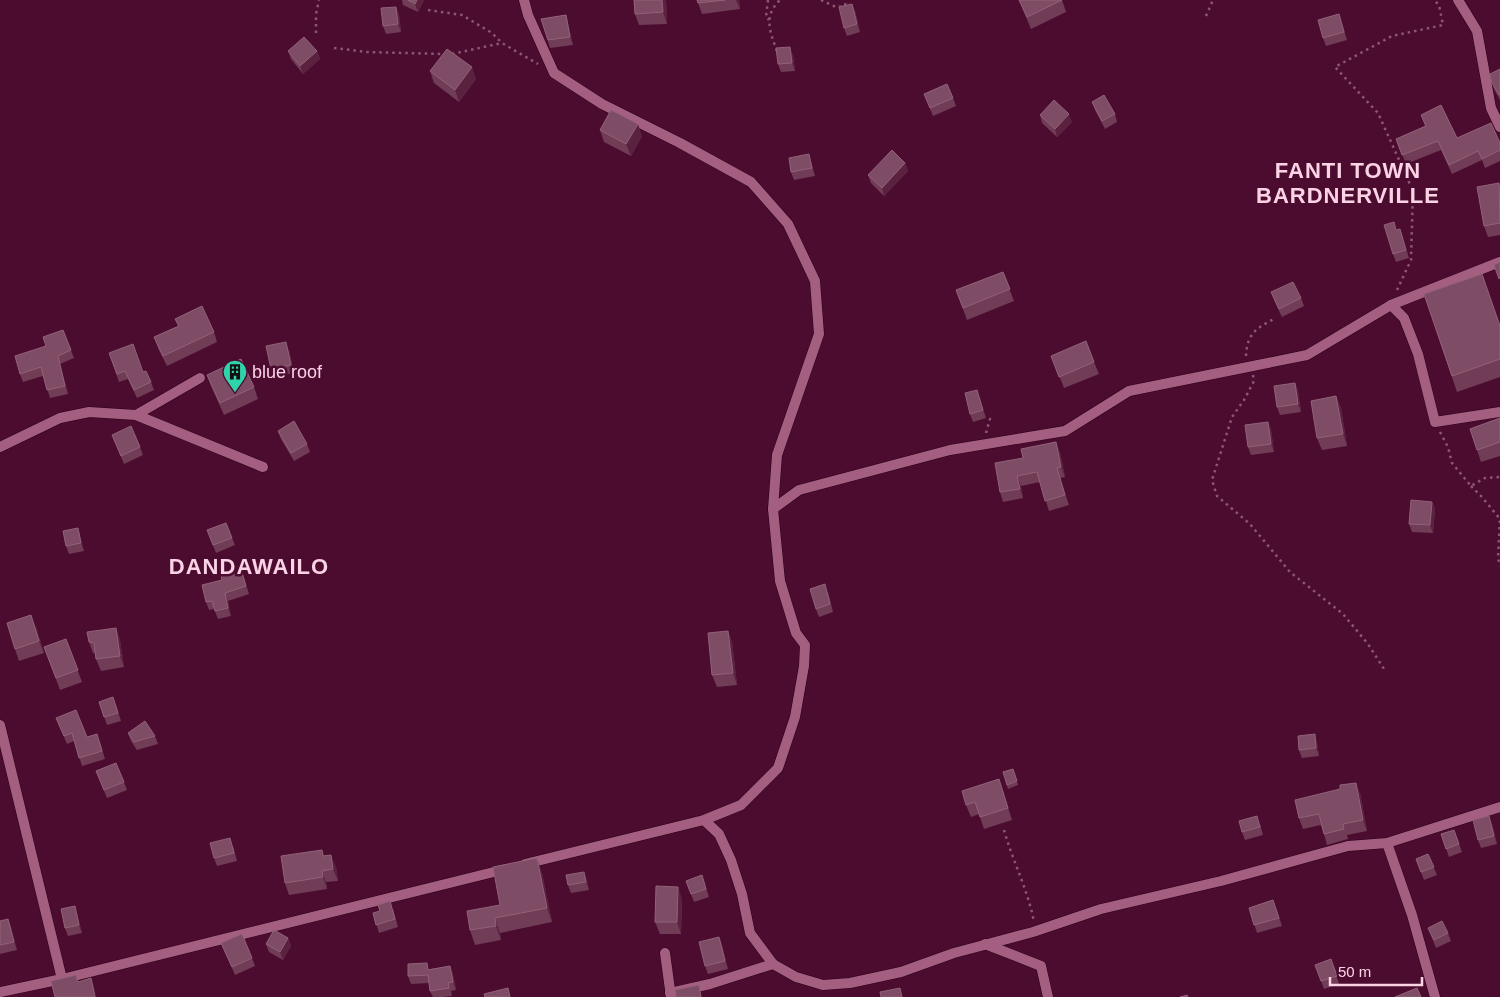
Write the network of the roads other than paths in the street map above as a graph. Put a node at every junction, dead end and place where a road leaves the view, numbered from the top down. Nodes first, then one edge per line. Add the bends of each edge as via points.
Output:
1 (524, 0) edge
2 (1458, 0) edge
3 (1500, 127) edge
4 (1500, 262) edge
5 (1391, 305) junction
6 (200, 378) dead end
7 (1500, 412) edge
8 (136, 415) junction
9 (0, 447) edge
10 (263, 467) dead end
11 (772, 509) junction
12 (0, 725) edge
13 (1500, 807) edge
14 (704, 820) junction
15 (1387, 844) junction
16 (985, 944) junction
17 (665, 953) dead end
18 (773, 964) junction
19 (62, 979) junction
20 (6, 993) edge
21 (670, 995) edge
22 (1048, 997) edge
23 (1435, 997) edge

1 - 11 street via 554,73 602,104 751,182 788,224 815,281 819,334 777,455
2 - 3 street via 1477,31 1491,108
4 - 5 street
5 - 7 street via 1404,318 1418,354 1435,422
5 - 11 street via 1307,355 1129,391 1065,430 950,450 799,490
6 - 8 street
8 - 9 street via 89,412 60,418
8 - 10 street
11 - 14 street via 780,581 796,633 805,645 795,717 778,768 741,805
12 - 19 street
13 - 15 street
14 - 18 street via 719,834 742,894 750,933
14 - 19 street
15 - 16 street via 1348,846 1221,881 1101,909
15 - 23 street
16 - 18 street via 901,972 850,983 823,985 796,978
16 - 22 street via 1041,966
17 - 21 street
18 - 21 street
19 - 20 street

